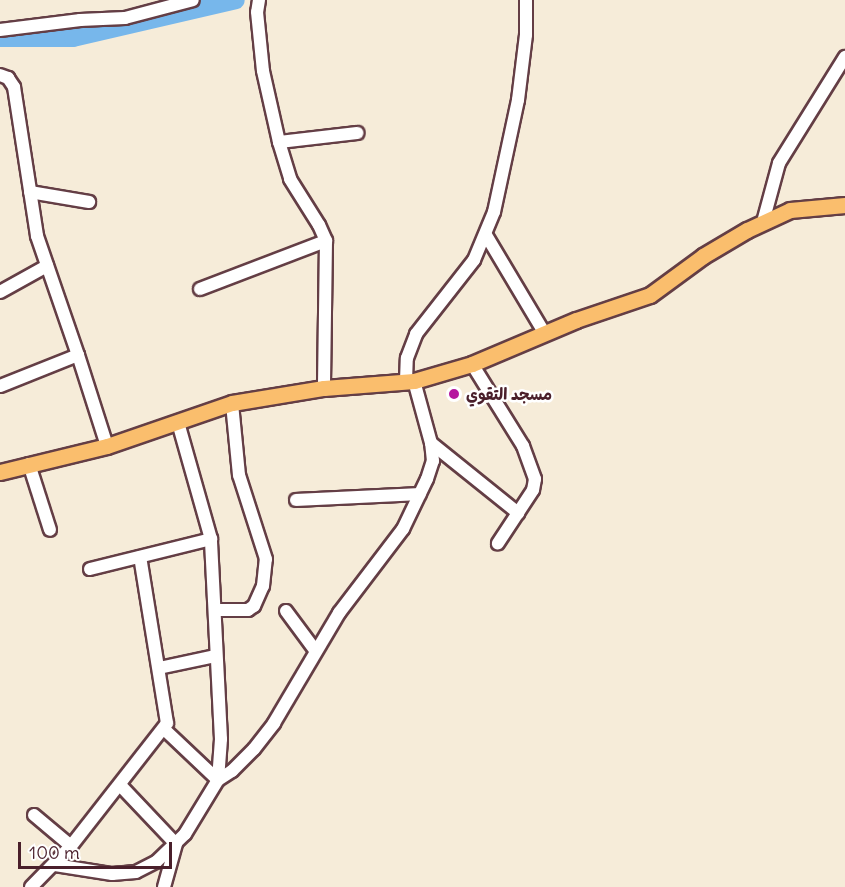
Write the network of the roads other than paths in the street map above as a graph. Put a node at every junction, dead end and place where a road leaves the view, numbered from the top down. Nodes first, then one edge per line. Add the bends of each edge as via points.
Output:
1 (193, 0) edge
2 (526, 0) edge
3 (258, 6) edge
4 (0, 30) edge
5 (845, 57) edge
6 (0, 75) edge
7 (357, 133) dead end
8 (279, 142) junction
9 (30, 192) junction
10 (89, 202) dead end
11 (845, 205) edge
12 (763, 222) junction
13 (486, 235) junction
14 (326, 241) junction
15 (47, 266) junction
16 (200, 289) dead end
17 (0, 292) edge
18 (544, 334) junction
19 (78, 355) junction
20 (472, 364) junction
21 (410, 381) junction
22 (0, 386) edge
23 (324, 388) junction
24 (232, 403) junction
25 (177, 422) junction
26 (431, 442) junction
27 (107, 446) junction
28 (29, 464) junction
29 (0, 472) edge
30 (420, 494) junction
31 (296, 500) dead end
32 (518, 513) junction
33 (50, 530) dead end
34 (211, 539) junction
35 (498, 543) dead end
36 (140, 557) junction
37 (90, 569) dead end
38 (216, 610) junction
39 (286, 611) dead end
40 (315, 650) junction
41 (215, 656) junction
42 (159, 668) junction
43 (164, 729) junction
44 (218, 780) junction
45 (120, 785) junction
46 (34, 816) dead end
47 (176, 844) junction
48 (71, 846) junction
49 (55, 865) junction
50 (32, 887) edge
51 (164, 887) edge

1 - 4 street via 125,18
2 - 13 street via 518,100
3 - 8 street via 263,70
5 - 12 street via 778,163
6 - 9 street via 14,87
7 - 8 street
8 - 14 street via 290,179
9 - 10 street
9 - 15 street via 37,236
11 - 12 main road via 790,210
12 - 18 main road via 703,256 650,295
13 - 18 street
13 - 21 street via 474,260 416,334 406,358
14 - 16 street
14 - 23 street
15 - 17 street
15 - 19 street
18 - 20 main road
19 - 22 street
19 - 27 street
20 - 21 main road
20 - 32 street via 533,468 533,490
21 - 23 main road
21 - 26 street
23 - 24 main road
24 - 25 main road
24 - 38 street via 239,475 266,559 254,606 248,610
25 - 27 main road
25 - 34 street
26 - 30 street via 433,461
26 - 32 street
27 - 28 main road
28 - 29 main road
28 - 33 street
30 - 31 street
30 - 40 street via 403,529
32 - 35 street
34 - 36 street
34 - 38 street
36 - 37 street
36 - 42 street
38 - 41 street
39 - 40 street
40 - 44 street via 274,723 254,749
41 - 42 street
41 - 44 street via 221,739
42 - 43 street via 167,723
43 - 44 street
43 - 45 street
44 - 47 street
45 - 47 street
45 - 48 street
46 - 48 street
47 - 49 street via 156,862 136,872 112,874
47 - 51 street
48 - 49 street
49 - 50 street

